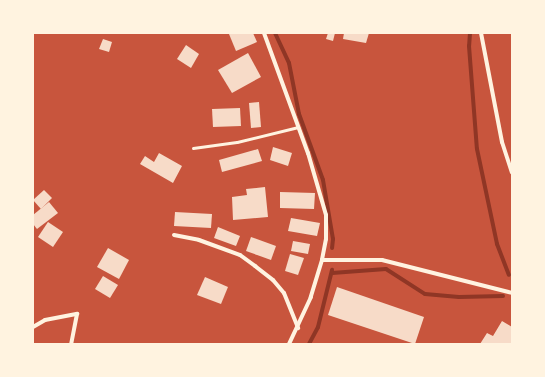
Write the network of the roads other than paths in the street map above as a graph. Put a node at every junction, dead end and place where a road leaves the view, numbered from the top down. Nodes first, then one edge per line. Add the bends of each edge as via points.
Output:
1 (264, 33) edge
2 (481, 33) edge
3 (298, 127) junction
4 (193, 148) dead end
5 (512, 172) edge
6 (174, 235) dead end
7 (322, 260) junction
8 (512, 293) edge
9 (33, 327) edge
10 (298, 328) junction
11 (71, 344) edge
12 (289, 344) edge

1 - 3 street
2 - 5 street via 502,142
3 - 4 lane via 237,142
3 - 7 street via 326,215 326,239
6 - 10 street via 198,240 240,256 255,266 273,280 284,293
7 - 8 street via 382,260
7 - 10 street
9 - 11 street via 45,320 77,314
10 - 12 street

